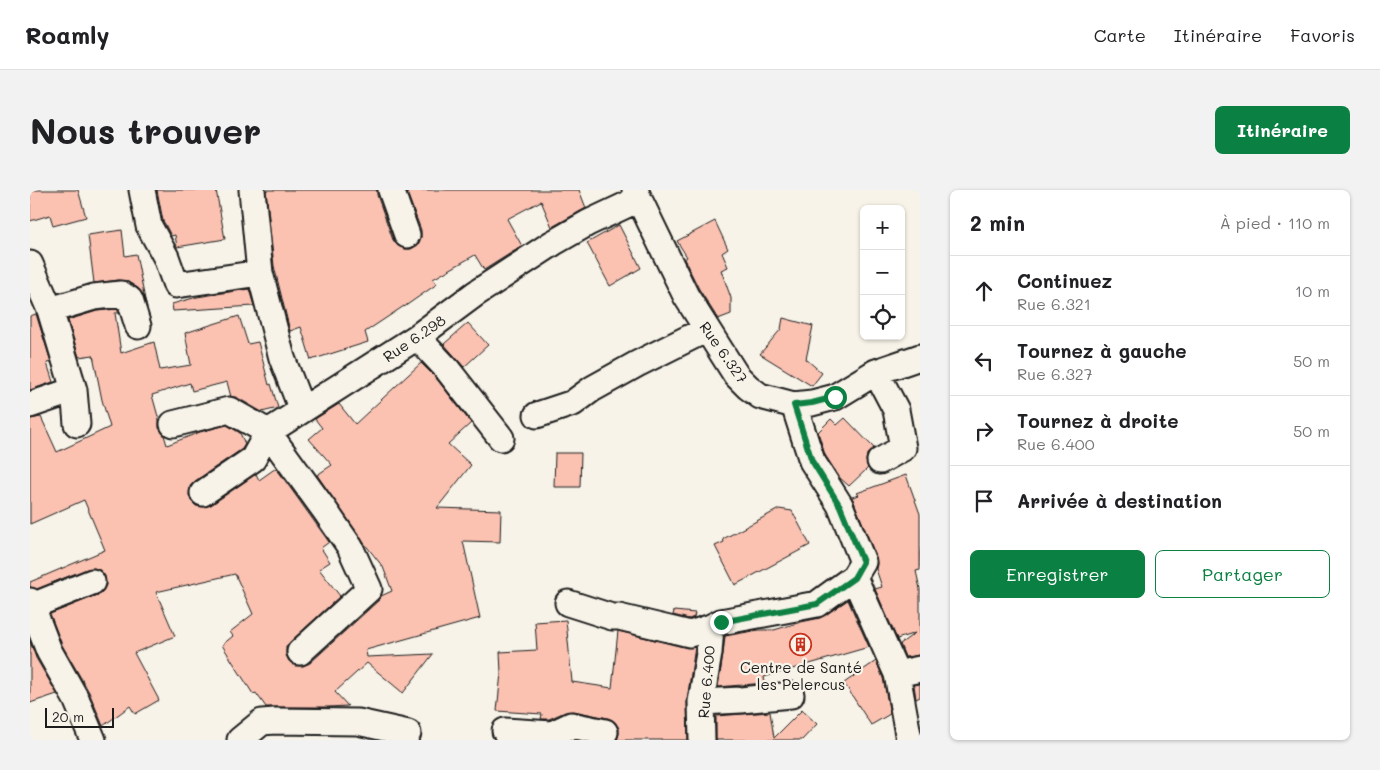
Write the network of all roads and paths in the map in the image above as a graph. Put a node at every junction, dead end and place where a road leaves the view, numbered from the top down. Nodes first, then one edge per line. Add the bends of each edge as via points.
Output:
1 (142, 190) edge
2 (252, 190) edge
3 (390, 190) edge
4 (637, 195) edge
5 (407, 235) dead end
6 (30, 264) edge
7 (260, 274) junction
8 (50, 310) junction
9 (138, 326) dead end
10 (707, 329) junction
11 (417, 337) junction
12 (920, 357) edge
13 (876, 372) junction
14 (74, 390) junction
15 (30, 405) edge
16 (794, 405) junction
17 (302, 410) junction
18 (537, 415) dead end
19 (77, 424) dead end
20 (173, 424) dead end
21 (268, 432) junction
22 (501, 438) dead end
23 (880, 461) dead end
24 (203, 493) dead end
25 (854, 578) junction
26 (92, 582) dead end
27 (568, 602) dead end
28 (31, 604) edge
29 (711, 627) junction
30 (300, 652) dead end
31 (908, 672) edge
32 (791, 694) dead end
33 (701, 702) junction
34 (912, 727) edge
35 (505, 731) dead end
36 (605, 732) dead end
37 (408, 733) dead end
38 (552, 737) edge
39 (94, 740) edge
40 (240, 740) edge
41 (702, 740) edge

1 - 7 street via 149,226 166,257 176,285
2 - 7 street
3 - 5 street
4 - 10 street, Rue 6.327 via 686,296
4 - 11 street, Rue 6.298 via 553,243
6 - 8 street
7 - 17 street via 282,358
8 - 9 street via 94,297 121,294 130,300
8 - 14 street
10 - 16 street, Rue 6.327 via 736,375 748,387 760,396
10 - 18 street via 637,364 573,403
11 - 17 street, Rue 6.298
11 - 22 street via 447,369
12 - 13 street
13 - 16 street via 835,397
13 - 23 street via 896,410 903,448
14 - 15 street
14 - 19 street
16 - 25 street via 812,461 840,506 863,562
17 - 21 street, Rue 6.298
20 - 21 street via 229,410
21 - 24 street, Rue 6.298 via 253,458
21 - 30 street via 350,547 369,589
25 - 29 street, Rue 6.400 via 817,604 721,622
25 - 31 street
26 - 28 street
27 - 29 street via 612,617 690,634
28 - 39 street via 49,651
29 - 33 street, Rue 6.400
31 - 34 street
32 - 33 street
33 - 41 street, Rue 6.400
35 - 38 street
36 - 38 street via 571,725
37 - 40 street via 358,722 262,722

